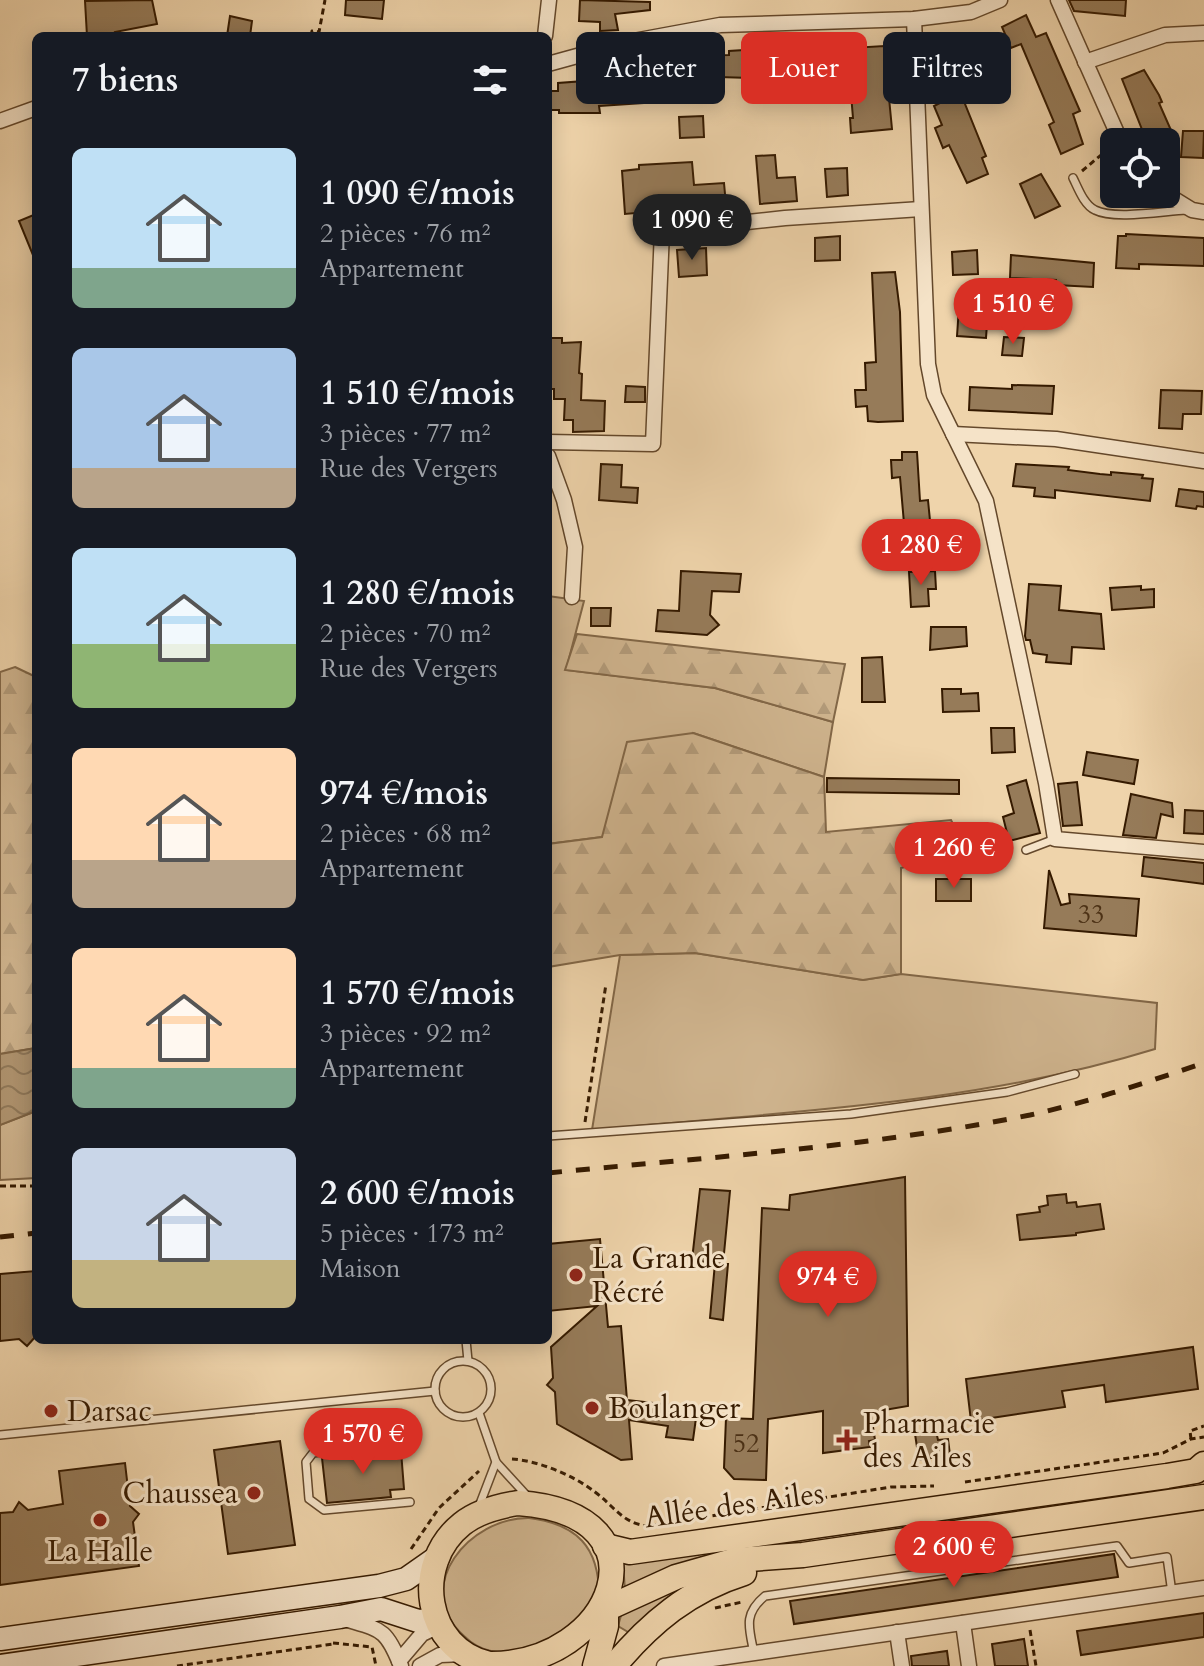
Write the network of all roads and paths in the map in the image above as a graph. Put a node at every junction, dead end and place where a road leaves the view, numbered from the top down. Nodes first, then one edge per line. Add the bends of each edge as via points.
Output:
1 (325, 0) edge
2 (549, 0) edge
3 (1000, 0) edge
4 (1058, 0) edge
5 (914, 19) junction
6 (319, 32) edge
7 (545, 32) edge
8 (1204, 33) edge
9 (1085, 62) junction
10 (552, 63) edge
11 (32, 109) edge
12 (0, 121) edge
13 (1115, 128) edge
14 (1100, 156) edge
15 (1073, 178) joint
16 (1180, 201) edge
17 (921, 209) junction
18 (1198, 211) edge
19 (953, 434) junction
20 (552, 442) edge
21 (1204, 461) edge
22 (552, 467) edge
23 (572, 597) dead end
24 (1055, 839) junction
25 (1026, 850) dead end
26 (1204, 852) edge
27 (606, 984) dead end
28 (1075, 1074) dead end
29 (583, 1134) junction
30 (552, 1136) edge
31 (0, 1186) edge
32 (32, 1186) edge
33 (466, 1344) edge
34 (468, 1361) junction
35 (435, 1391) junction
36 (479, 1413) junction
37 (1204, 1426) edge
38 (0, 1435) edge
39 (357, 1437) dead end
40 (1204, 1437) edge
41 (1191, 1439) junction
42 (496, 1462) junction
43 (1201, 1468) edge
44 (963, 1482) dead end
45 (947, 1484) dead end
46 (1204, 1497) edge
47 (825, 1499) dead end
48 (410, 1502) dead end
49 (535, 1505) junction
50 (476, 1515) junction
51 (605, 1546) junction
52 (803, 1555) junction
53 (436, 1558) junction
54 (1204, 1588) edge
55 (1172, 1593) junction
56 (750, 1595) dead end
57 (712, 1609) dead end
58 (607, 1610) junction
59 (1028, 1613) junction
60 (340, 1617) junction
61 (437, 1623) junction
62 (963, 1623) junction
63 (897, 1632) junction
64 (0, 1639) edge
65 (333, 1644) dead end
66 (754, 1653) junction
67 (469, 1658) edge
68 (400, 1664) edge
69 (0, 1666) edge
70 (177, 1666) edge
71 (420, 1666) edge
72 (595, 1666) edge
73 (614, 1666) edge
74 (664, 1666) edge
75 (902, 1666) edge
76 (969, 1666) edge
77 (1036, 1666) edge

1 - 6 path
2 - 7 street
3 - 5 street via 971,12
4 - 9 street
5 - 10 street via 720,25
5 - 17 street
8 - 9 street via 1165,35
9 - 13 street
11 - 12 street
14 - 15 path
15 - 18 lane via 1095,210
16 - 18 street
17 - 19 street via 928,364 934,395
17 - 20 street via 662,231 653,444
19 - 21 street via 1056,439
19 - 24 street via 986,501
22 - 23 street via 575,547
24 - 25 lane
24 - 26 street
27 - 29 path
28 - 29 lane via 1007,1092 851,1114
29 - 30 lane
31 - 32 path
33 - 34 lane
34 - 35 lane via 453,1362 441,1371
34 - 36 lane via 481,1368 491,1387 489,1402
35 - 36 lane via 439,1405 451,1415
35 - 38 lane
36 - 42 lane
37 - 41 path via 1190,1431
39 - 48 lane via 348,1448 313,1453 306,1462 309,1499 324,1510
40 - 41 path
41 - 44 path via 1158,1453
42 - 49 lane
42 - 50 lane
43 - 51 main road, Allée des Ailes via 630,1552
45 - 47 path
46 - 52 main road, Allée des Ailes
49 - 50 main road via 518,1503
49 - 51 main road via 574,1517
50 - 53 main road via 448,1539
51 - 58 main road via 612,1566
52 - 58 main road, Allée des Ailes via 736,1560 676,1577
52 - 73 main road via 718,1581 663,1614
53 - 61 main road via 431,1583
53 - 64 main road via 406,1579 379,1586
54 - 55 street
55 - 59 street
55 - 66 lane via 1167,1557 1129,1563 1117,1546 765,1596 753,1606 748,1624
56 - 57 path via 738,1604
58 - 67 main road via 583,1641 537,1664 505,1666
58 - 72 main road
59 - 62 street
59 - 77 path
60 - 61 main road via 381,1609
60 - 68 street via 387,1636
60 - 69 main road
61 - 67 main road
61 - 68 street
62 - 63 street
62 - 76 street
63 - 66 street
63 - 75 street
65 - 70 path
66 - 74 street
67 - 71 street via 440,1655

